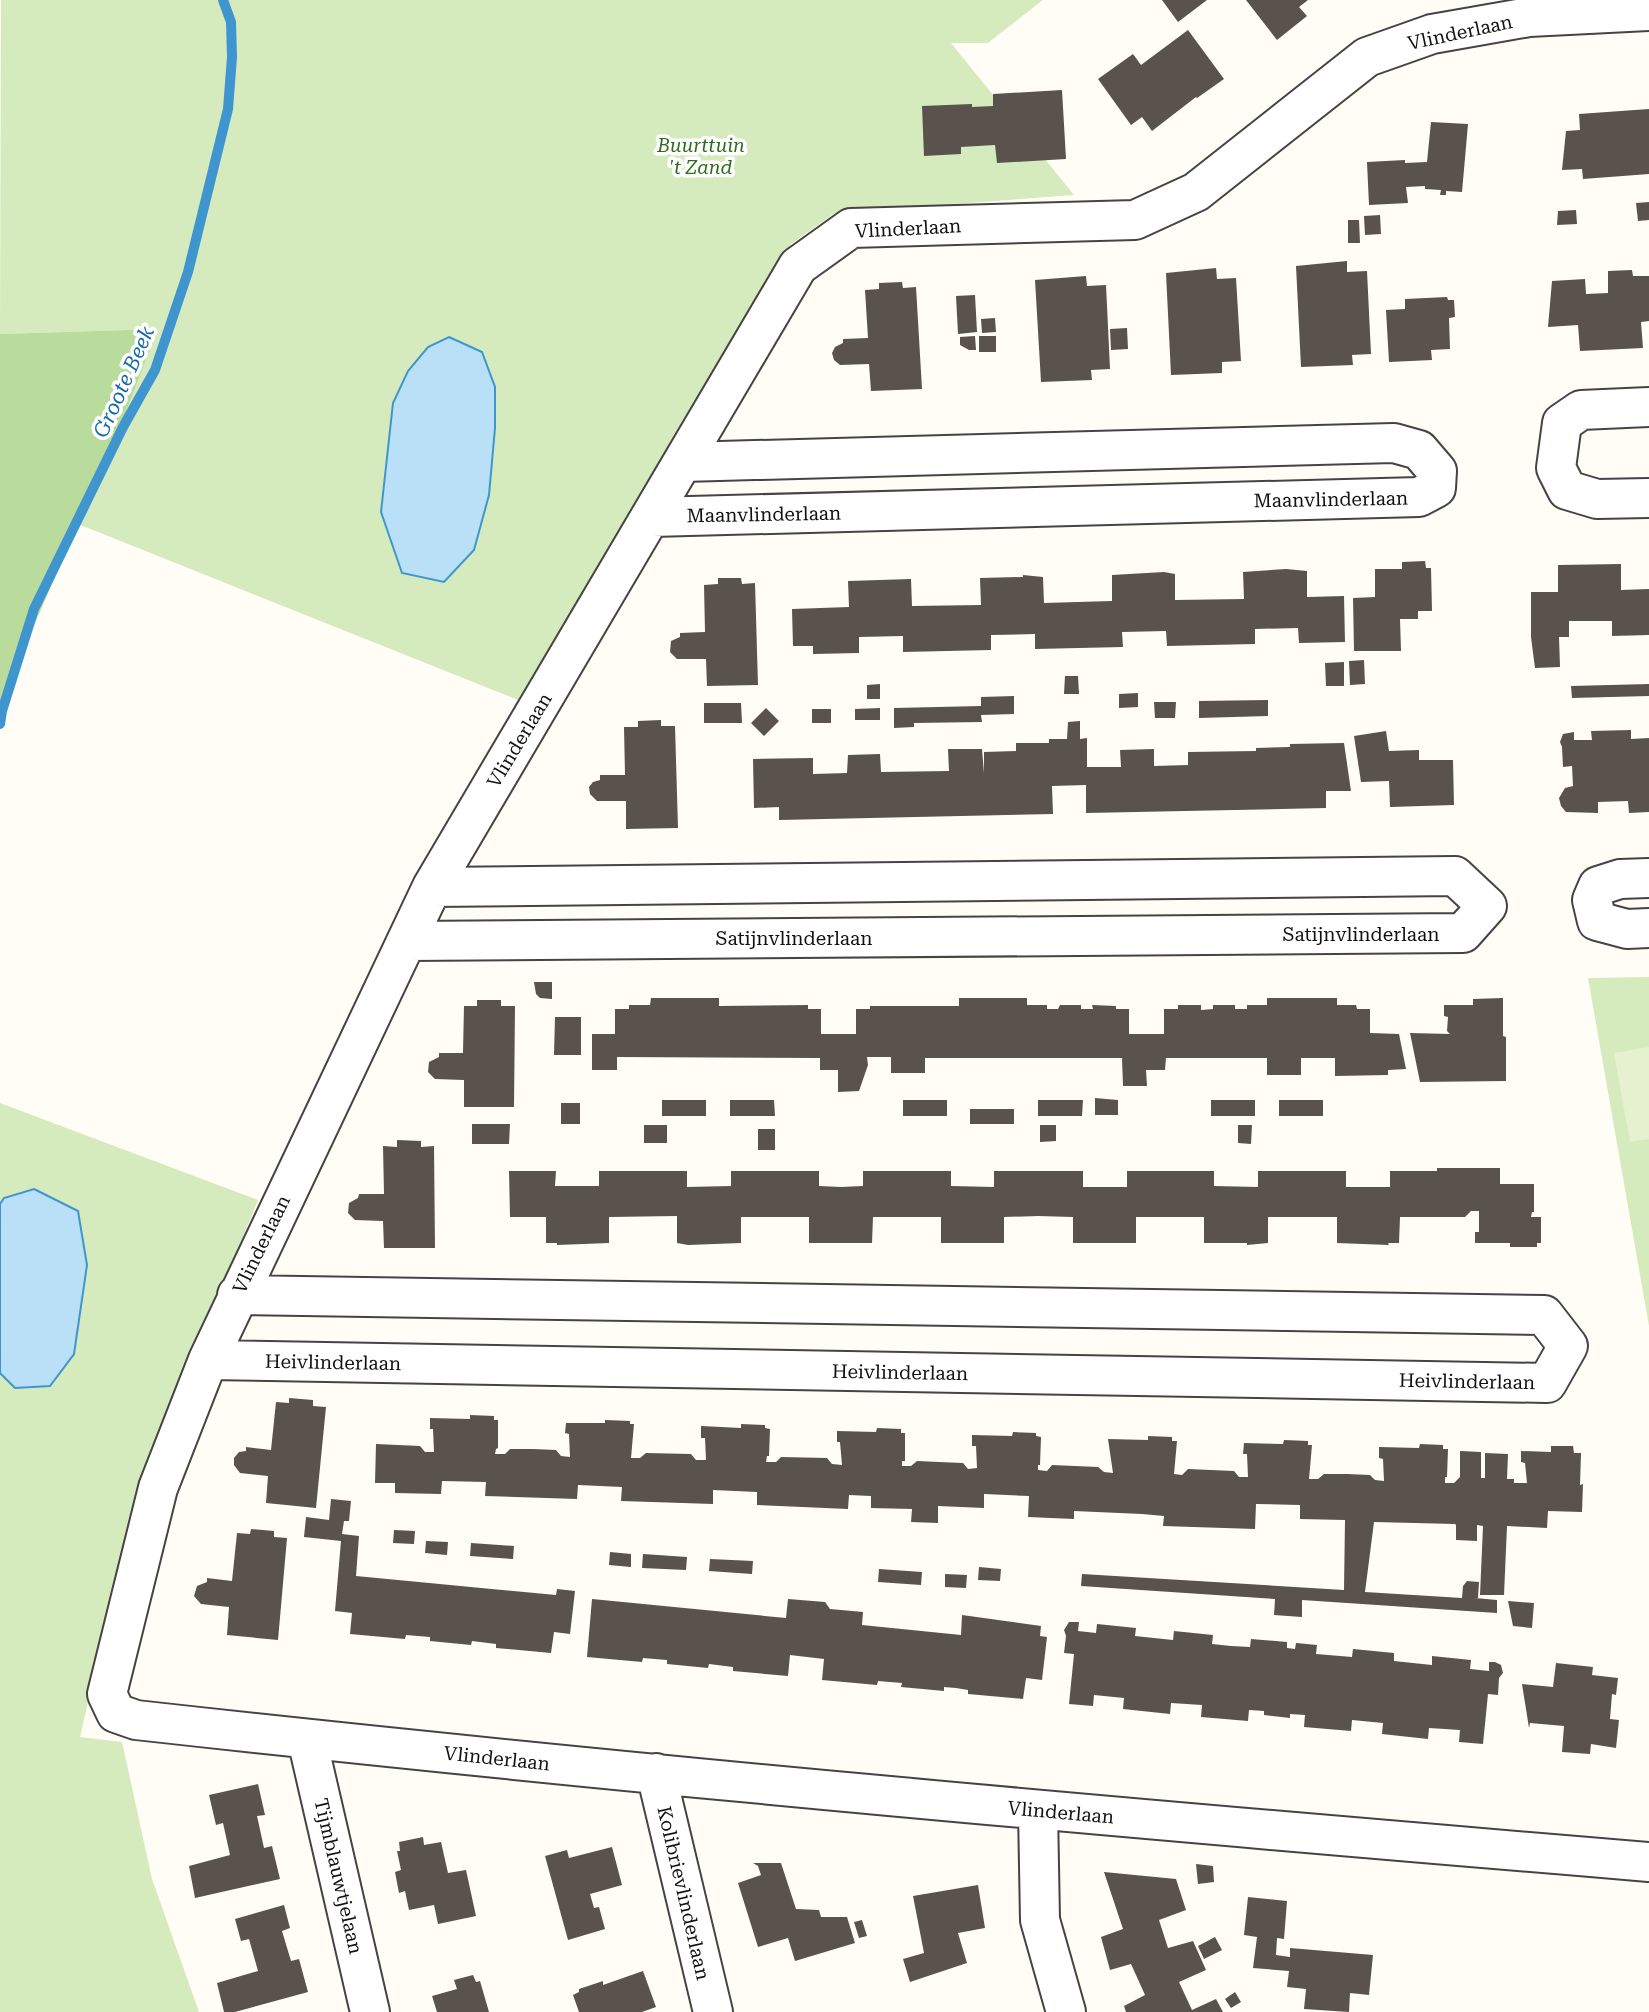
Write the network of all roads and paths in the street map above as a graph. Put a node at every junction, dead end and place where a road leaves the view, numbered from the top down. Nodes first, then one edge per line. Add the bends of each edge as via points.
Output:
1 (1529, 9) edge
2 (1649, 11) edge
3 (1649, 407) edge
4 (683, 462) junction
5 (1649, 498) edge
6 (652, 517) junction
7 (1649, 878) edge
8 (432, 887) junction
9 (1649, 928) edge
10 (408, 941) junction
11 (237, 1295) junction
12 (208, 1360) junction
13 (307, 1739) junction
14 (656, 1773) junction
15 (1038, 1811) junction
16 (1649, 1862) edge
17 (370, 2012) edge
18 (713, 2012) edge
19 (1066, 2012) edge

1 - 2 street, Vlinderlaan
1 - 4 street, Vlinderlaan via 1432,34 1367,57 1196,192 1135,220 851,228 798,266
3 - 5 street via 1581,410 1562,423 1556,468 1566,490 1597,499
4 - 6 street, Vlinderlaan
4 - 6 street, Maanvlinderlaan via 1394,443 1419,450 1437,471 1437,488 1419,497
6 - 8 street, Vlinderlaan
7 - 9 street via 1620,879 1598,887 1592,900 1597,920 1627,929
8 - 10 street, Vlinderlaan
8 - 10 street, Satijnvlinderlaan via 1455,876 1487,906 1464,933
10 - 11 street, Vlinderlaan
11 - 12 street, Vlinderlaan
11 - 12 street, Heivlinderlaan via 1544,1315 1568,1346 1547,1383
12 - 13 street, Vlinderlaan via 158,1488 107,1694 116,1713 136,1720
13 - 14 street, Vlinderlaan
13 - 17 street, Tijmblauwtjelaan
14 - 15 street, Vlinderlaan
14 - 18 street, Kolibrievlinderlaan
15 - 16 street, Vlinderlaan
15 - 19 street via 1040,1920

